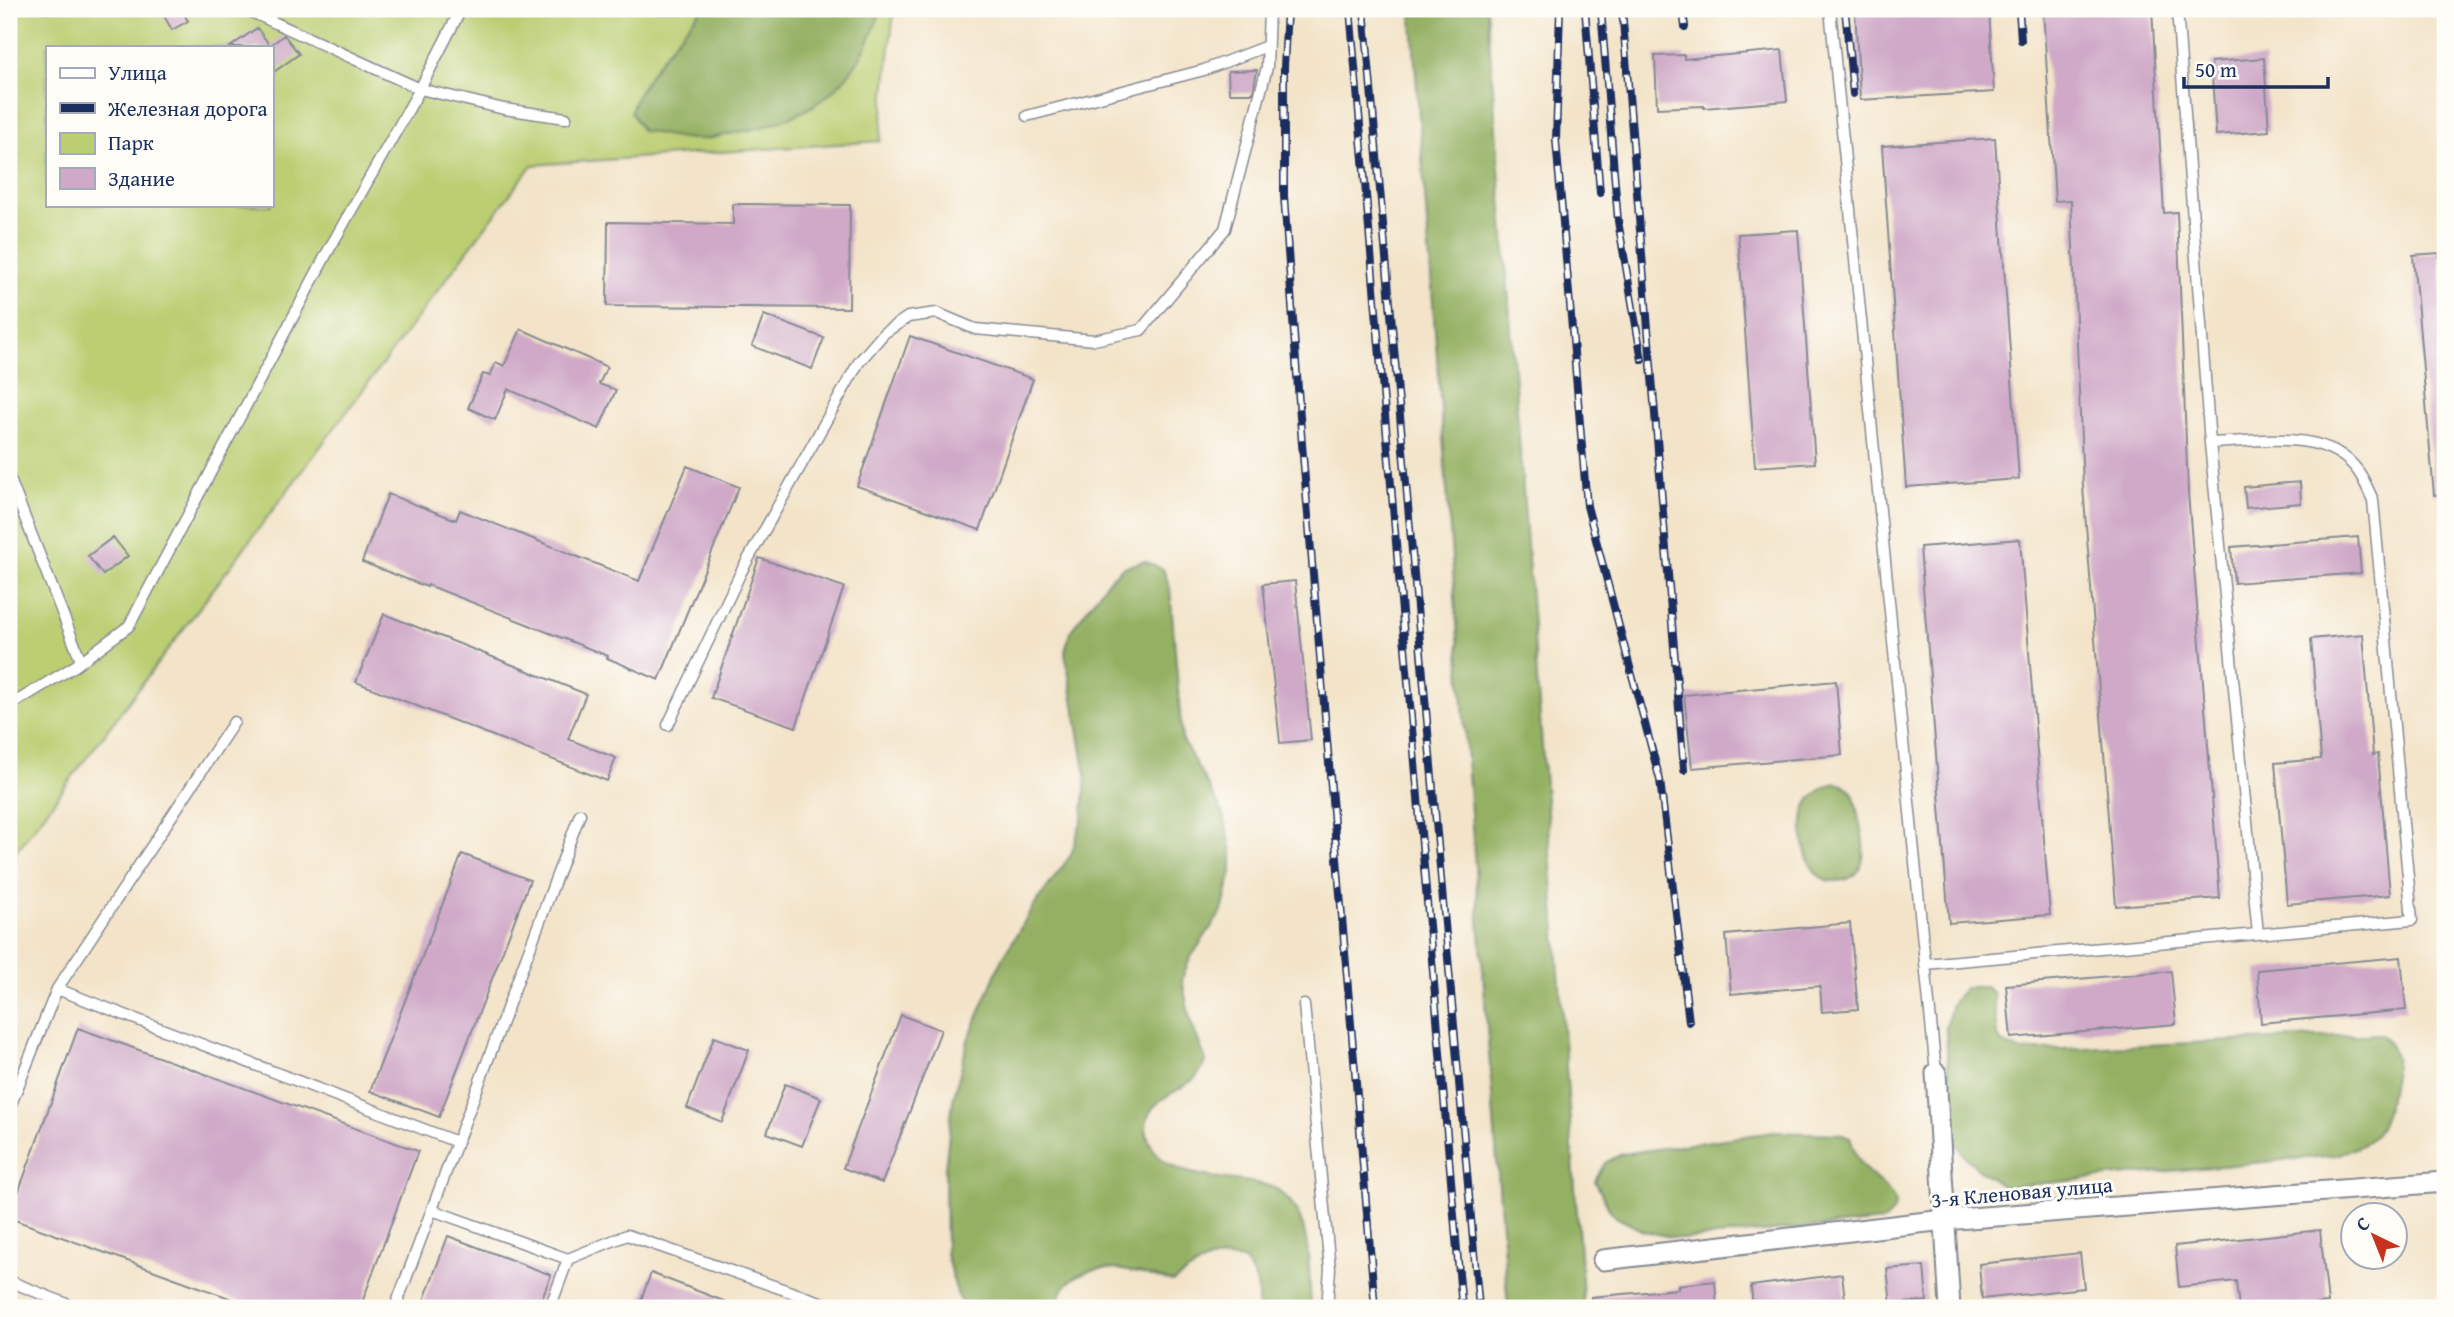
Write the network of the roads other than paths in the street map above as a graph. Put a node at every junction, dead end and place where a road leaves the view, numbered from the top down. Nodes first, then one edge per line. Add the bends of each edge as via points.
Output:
1 (245, 9) edge
2 (461, 9) edge
3 (1269, 9) edge
4 (1830, 9) edge
5 (2177, 9) edge
6 (1267, 46) junction
7 (420, 89) junction
8 (1027, 116) dead end
9 (566, 118) dead end
10 (2210, 443) junction
11 (9, 477) edge
12 (81, 661) junction
13 (9, 706) edge
14 (234, 722) dead end
15 (668, 725) dead end
16 (580, 814) dead end
17 (2258, 934) junction
18 (1925, 964) junction
19 (57, 989) junction
20 (1304, 1005) dead end
21 (1936, 1073) joint
22 (9, 1109) edge
23 (457, 1142) junction
24 (2445, 1182) edge
25 (432, 1210) junction
26 (1944, 1220) junction
27 (568, 1259) junction
28 (1603, 1259) dead end
29 (9, 1281) edge
30 (77, 1308) edge
31 (395, 1308) edge
32 (550, 1308) edge
33 (837, 1308) edge
34 (1328, 1308) edge
35 (1950, 1308) edge

1 - 7 lane
2 - 7 lane
3 - 6 lane
4 - 18 lane
5 - 10 lane
6 - 8 lane via 1204,70
6 - 15 lane via 1267,67 1225,229 1141,330 1094,340 975,329 937,313 908,317 884,333 859,362 741,572
7 - 9 lane
7 - 12 lane via 129,626
10 - 17 lane
10 - 17 lane via 2307,440 2335,449 2358,470 2373,500 2413,920
11 - 12 lane
12 - 13 lane
14 - 19 lane
16 - 23 lane
17 - 18 lane
18 - 21 lane
19 - 22 lane
19 - 23 lane
20 - 34 lane via 1330,1269
21 - 26 street
23 - 25 lane
24 - 26 street, 3-я Кленовая улица
25 - 27 lane
25 - 31 lane
26 - 28 street, 3-я Кленовая улица
26 - 35 street
27 - 32 lane
27 - 33 lane via 627,1236
29 - 30 lane

